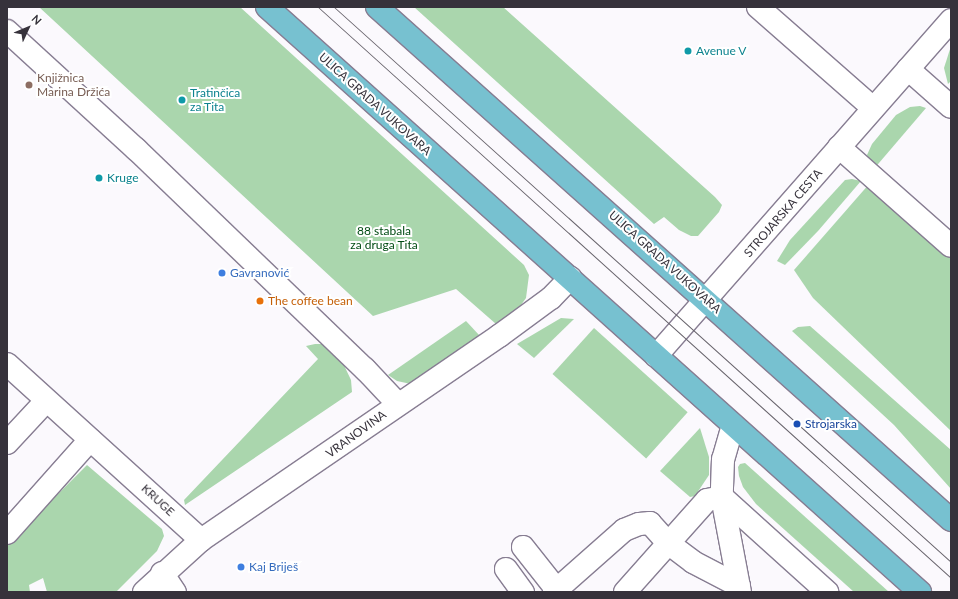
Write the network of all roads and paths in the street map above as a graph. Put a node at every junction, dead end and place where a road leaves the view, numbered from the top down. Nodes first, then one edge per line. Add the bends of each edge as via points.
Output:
1 (267, 7) edge
2 (377, 7) edge
3 (758, 7) edge
4 (951, 20) edge
5 (7, 31) edge
6 (908, 69) junction
7 (951, 107) edge
8 (873, 108) junction
9 (840, 148) junction
10 (951, 246) edge
11 (570, 278) junction
12 (707, 300) junction
13 (656, 356) junction
14 (7, 364) edge
15 (46, 401) junction
16 (398, 404) junction
17 (733, 424) junction
18 (90, 440) junction
19 (7, 443) edge
20 (722, 497) junction
21 (951, 520) edge
22 (7, 533) edge
23 (201, 540) junction
24 (668, 543) junction
25 (523, 547) dead end
26 (506, 569) dead end
27 (162, 573) junction
28 (740, 589) edge
29 (555, 591) edge
30 (144, 592) edge
31 (174, 592) edge
32 (523, 592) edge
33 (625, 592) edge
34 (827, 592) edge
35 (920, 592) edge

1 - 11 main road, ULICA GRADA VUKOVARA
2 - 12 main road, ULICA GRADA VUKOVARA
3 - 8 street
4 - 6 street, STROJARSKA CESTA
5 - 16 street via 136,149 365,369
6 - 7 street
6 - 8 street, STROJARSKA CESTA
8 - 9 street, STROJARSKA CESTA
9 - 10 street
9 - 12 street, STROJARSKA CESTA
11 - 13 main road, ULICA GRADA VUKOVARA
11 - 16 street, VRANOVINA via 551,298
12 - 13 street, STROJARSKA CESTA
12 - 21 main road, ULICA GRADA VUKOVARA
13 - 17 main road, ULICA GRADA VUKOVARA
14 - 15 street, KRUGE
15 - 18 street, KRUGE
15 - 19 street
16 - 23 street, VRANOVINA
17 - 20 street via 723,459
17 - 35 main road, ULICA GRADA VUKOVARA
18 - 22 street
18 - 23 street, KRUGE
20 - 24 street via 706,500
20 - 28 street
20 - 34 street
23 - 27 street, VRANOVINA
24 - 28 street via 693,562
24 - 29 street via 650,523 624,530
24 - 33 street
25 - 29 street
26 - 32 street
27 - 30 street, VRANOVINA
27 - 31 street

